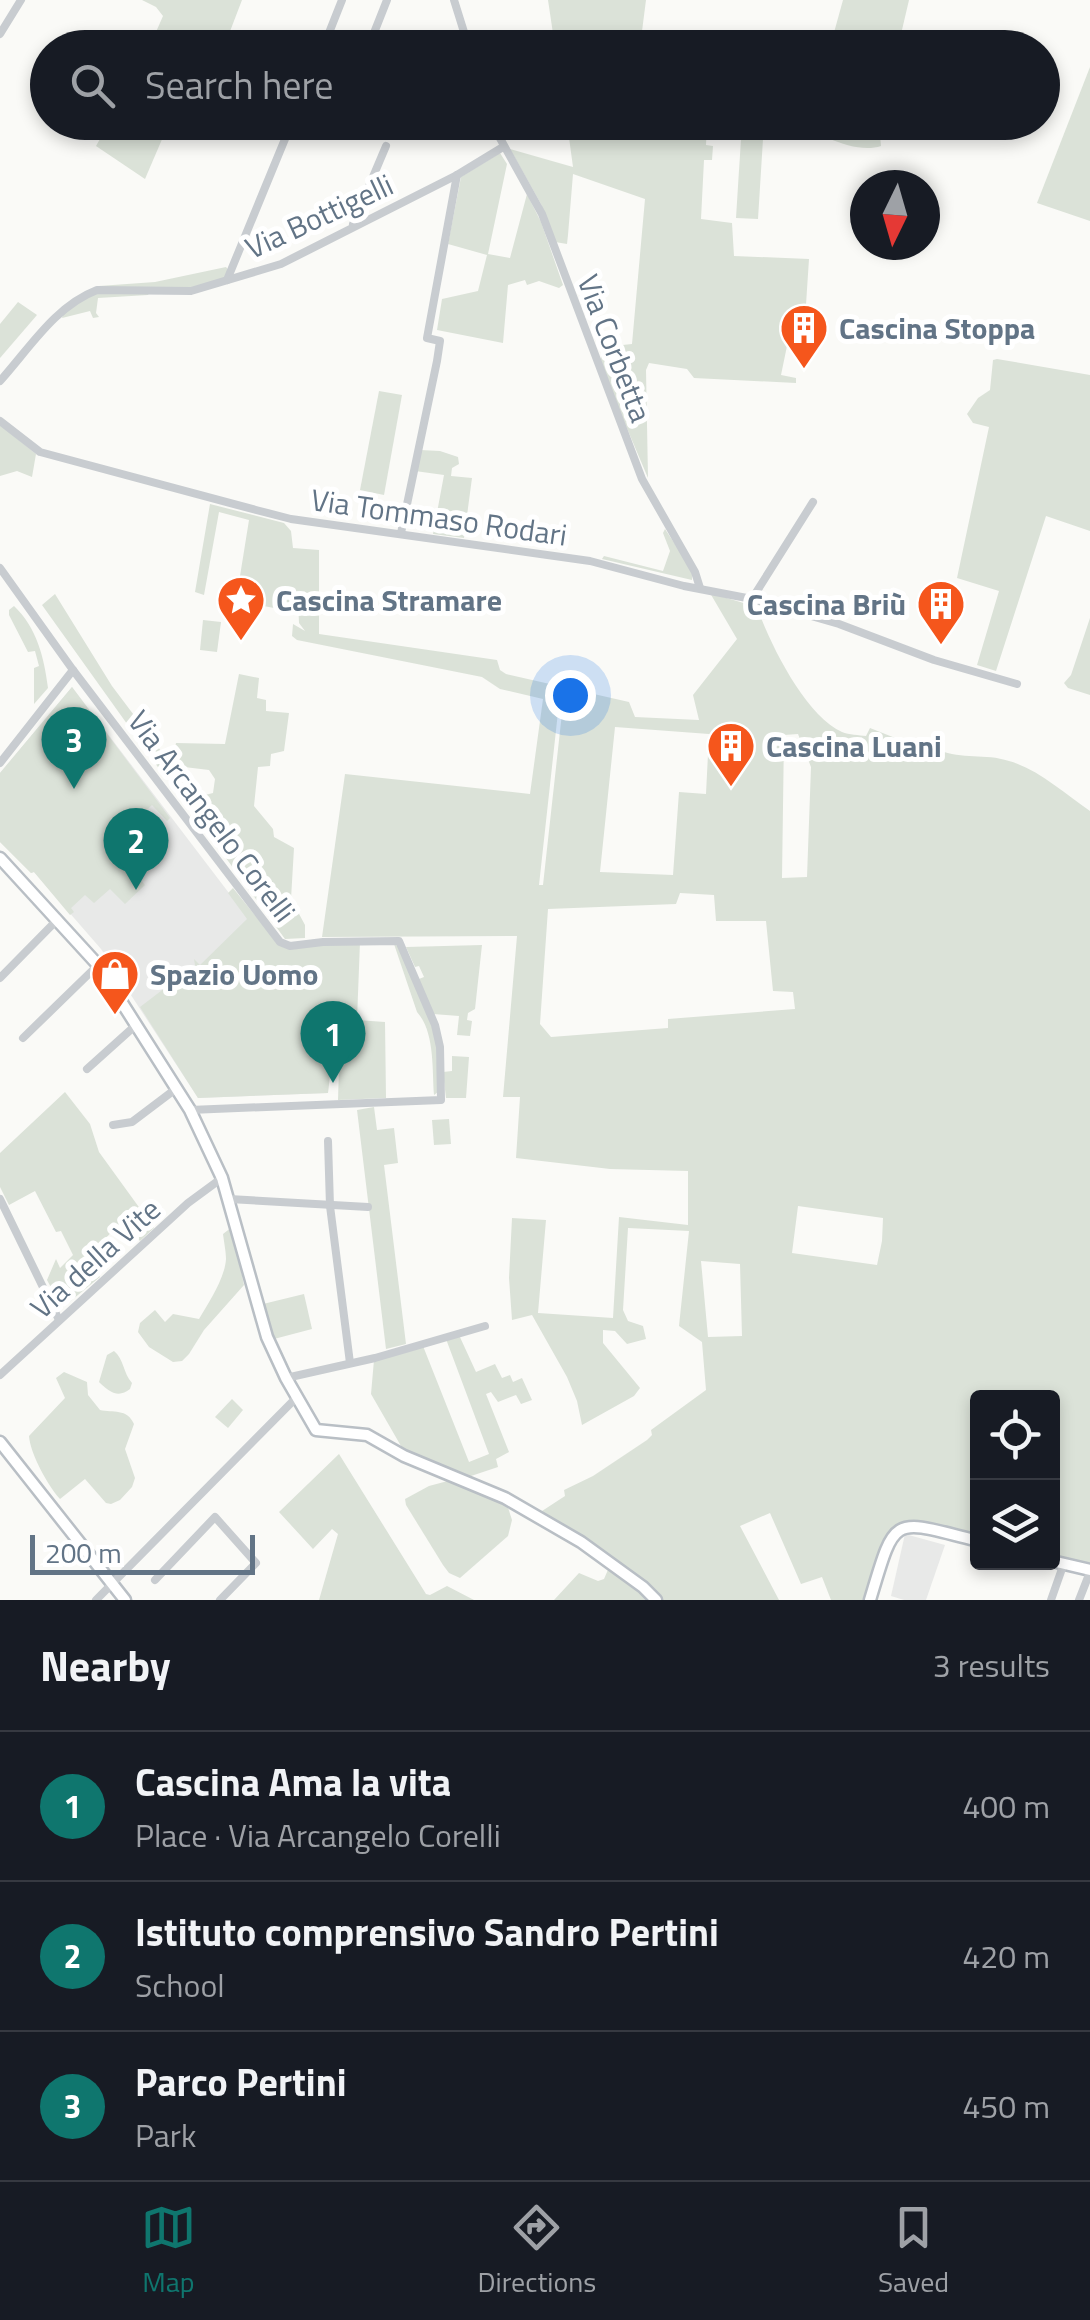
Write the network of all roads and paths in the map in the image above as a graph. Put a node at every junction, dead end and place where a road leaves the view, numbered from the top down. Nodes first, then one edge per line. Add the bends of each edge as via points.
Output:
1 (22, 0) edge
2 (342, 0) edge
3 (387, 0) edge
4 (454, 0) edge
5 (330, 30) edge
6 (375, 30) edge
7 (463, 30) edge
8 (0, 34) edge
9 (285, 140) edge
10 (500, 140) edge
11 (386, 146) dead end
12 (503, 147) junction
13 (457, 175) junction
14 (352, 226) junction
15 (227, 280) junction
16 (0, 380) edge
17 (0, 421) edge
18 (814, 502) dead end
19 (401, 534) junction
20 (0, 568) edge
21 (700, 588) junction
22 (752, 598) junction
23 (73, 670) junction
24 (1016, 684) dead end
25 (0, 764) edge
26 (0, 858) edge
27 (58, 919) junction
28 (98, 965) junction
29 (0, 978) edge
30 (136, 1025) junction
31 (23, 1038) dead end
32 (87, 1069) dead end
33 (177, 1088) junction
34 (190, 1110) junction
35 (113, 1125) dead end
36 (328, 1141) dead end
37 (222, 1178) junction
38 (0, 1199) edge
39 (229, 1199) junction
40 (330, 1206) junction
41 (368, 1208) dead end
42 (59, 1320) junction
43 (485, 1326) dead end
44 (350, 1364) junction
45 (0, 1374) edge
46 (286, 1378) junction
47 (296, 1398) junction
48 (0, 1442) edge
49 (970, 1539) edge
50 (1060, 1563) edge
51 (1057, 1570) edge
52 (1090, 1571) edge
53 (155, 1580) dead end
54 (113, 1585) junction
55 (96, 1600) edge
56 (125, 1600) edge
57 (220, 1600) edge
58 (656, 1600) edge
59 (870, 1600) edge
60 (1051, 1600) edge
61 (1080, 1600) edge

1 - 8 street
2 - 5 street
3 - 6 street
4 - 7 street
9 - 15 street
10 - 12 street, Via Corbetta
11 - 14 street
12 - 13 street, Via Bottigelli
12 - 21 street, Via Corbetta via 542,214 642,479
13 - 14 street, Via Bottigelli
13 - 19 street via 426,338 440,342
14 - 15 street, Via Bottigelli via 281,264
15 - 16 street, Via Bottigelli via 191,291 97,290 82,296
17 - 19 street, Via Tommaso Rodari via 40,452 291,519
18 - 22 street
19 - 21 street, Via Tommaso Rodari via 590,562
20 - 23 street
21 - 22 street, Via Tommaso Rodari
22 - 24 street, Via Tommaso Rodari
23 - 25 street
23 - 34 street, Via Arcangelo Corelli via 280,942 399,941 435,1025 440,1100
26 - 27 street
27 - 28 street
27 - 29 street
28 - 30 street
28 - 31 street
30 - 32 street
30 - 33 street
33 - 34 street
33 - 35 street via 132,1122
34 - 37 street
36 - 40 street
37 - 39 street
37 - 42 street, Via della Vite
38 - 42 street
39 - 40 street
39 - 46 street via 264,1327
40 - 41 street
40 - 44 street
42 - 45 street, Via della Vite
43 - 44 street
44 - 46 street
46 - 47 street
47 - 54 street
47 - 58 street via 319,1433 367,1435 504,1498 581,1542
48 - 54 street
49 - 59 street via 927,1528 902,1533 884,1553
50 - 52 street
51 - 60 street
52 - 61 street
53 - 57 street via 215,1516 256,1563
54 - 55 street
54 - 56 street

